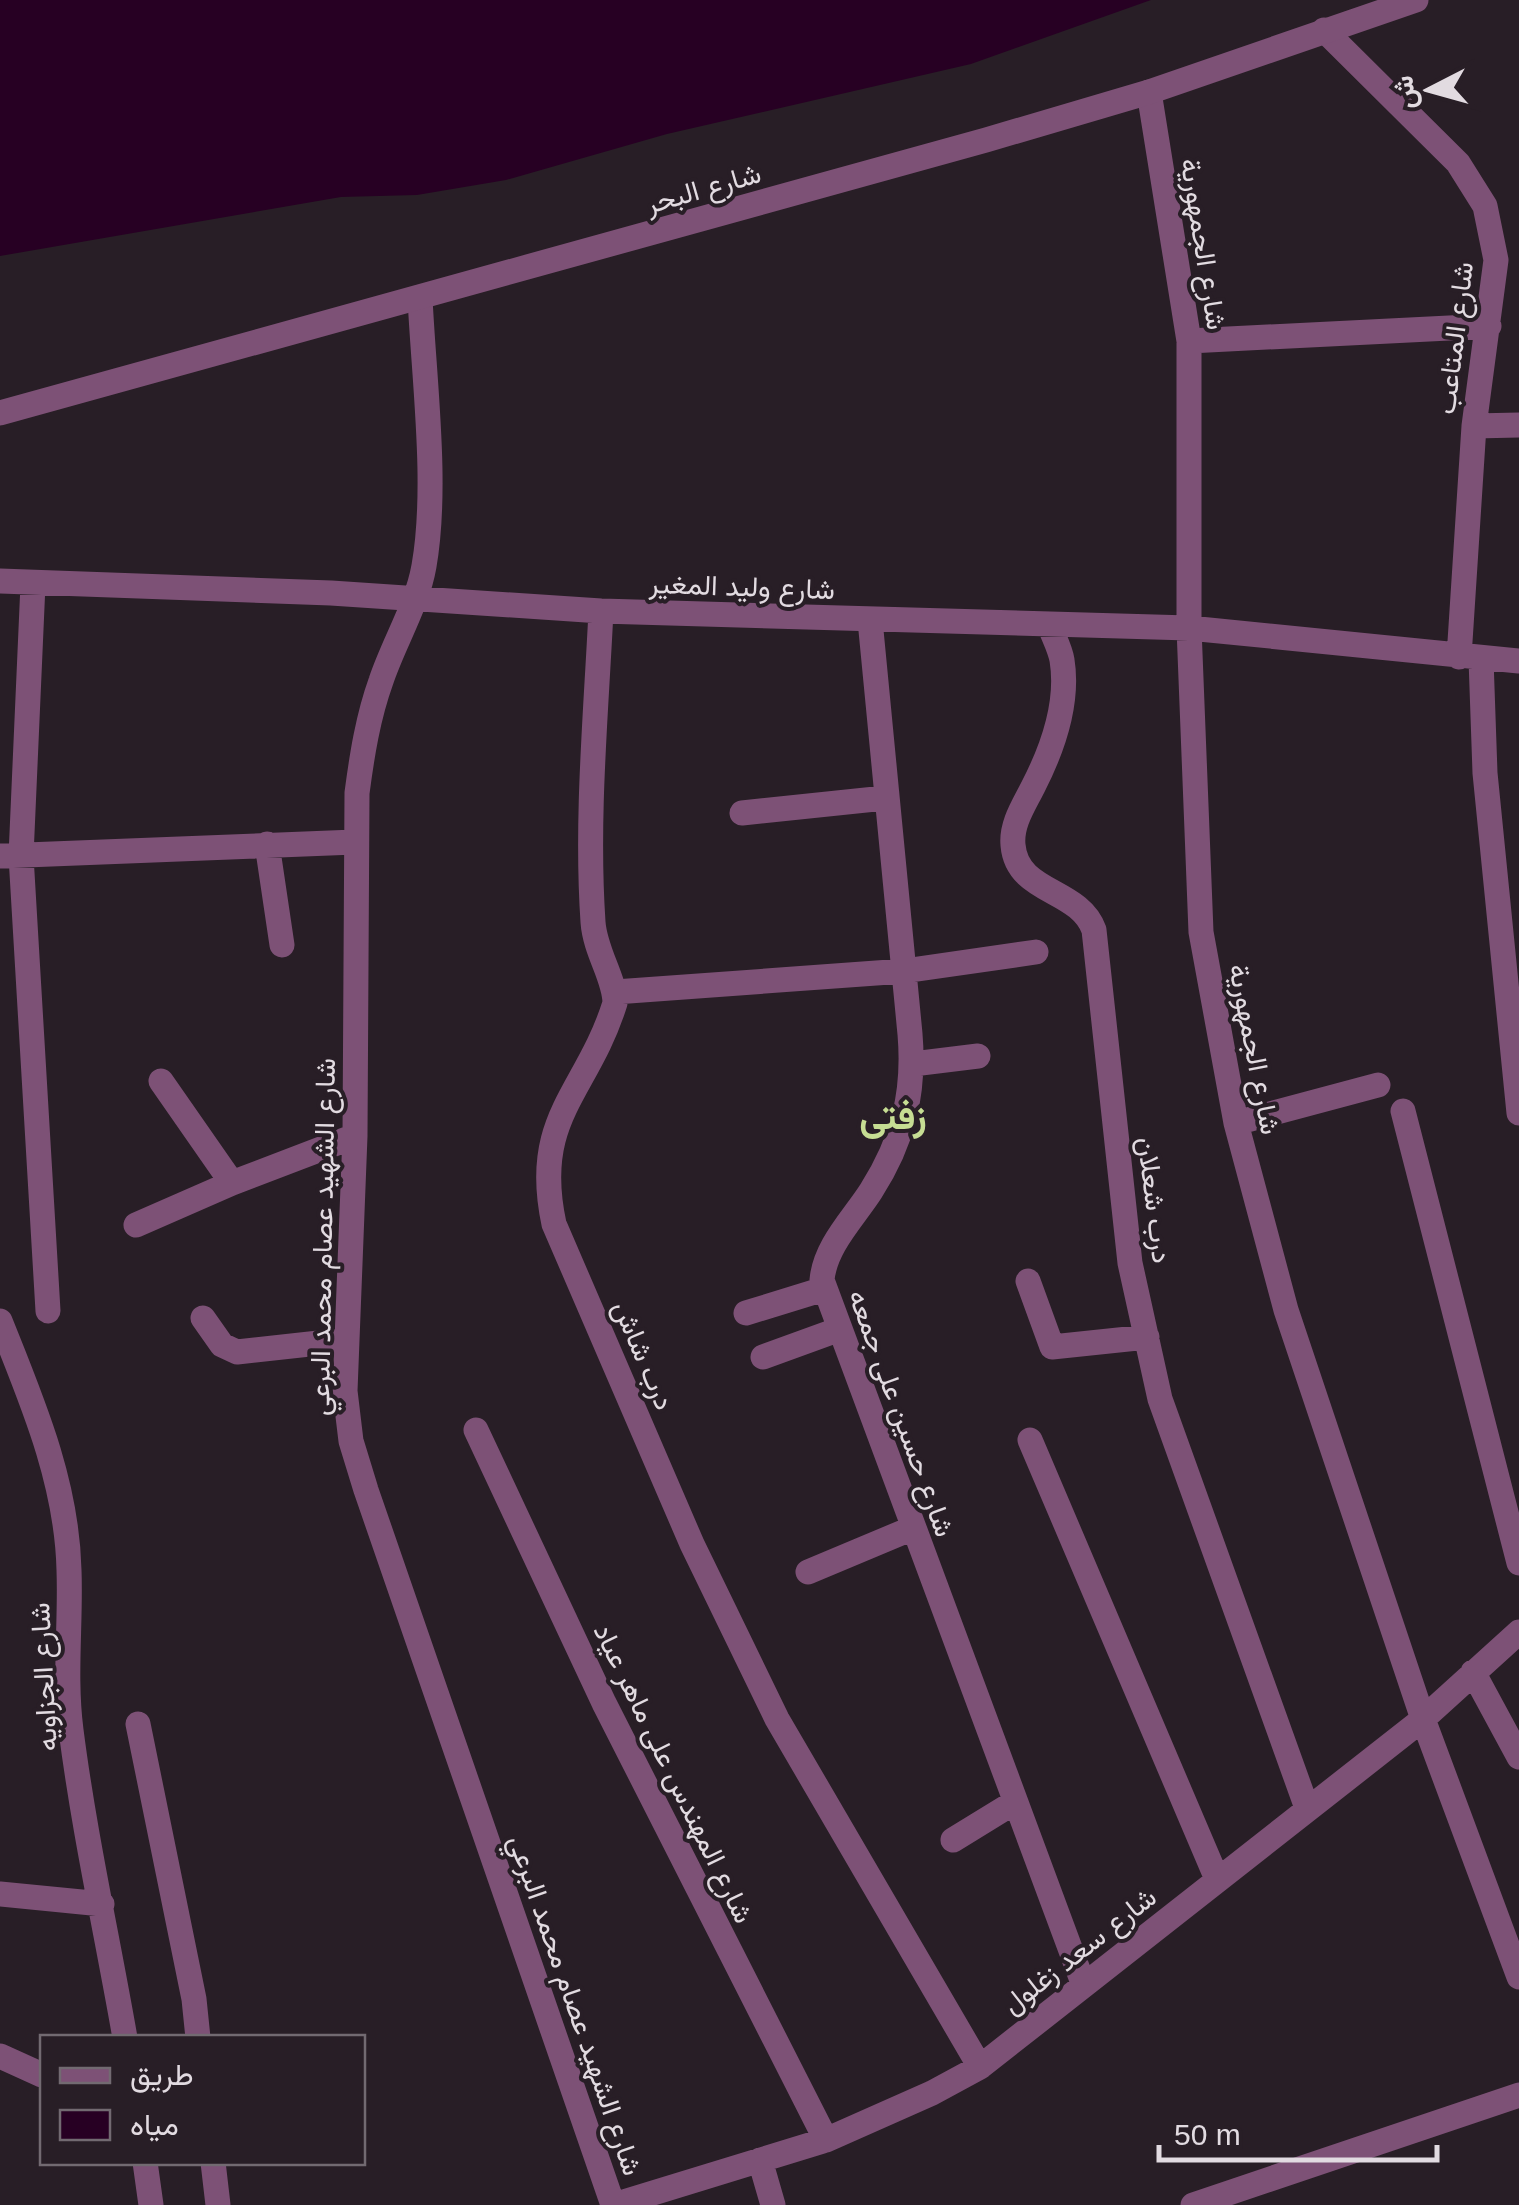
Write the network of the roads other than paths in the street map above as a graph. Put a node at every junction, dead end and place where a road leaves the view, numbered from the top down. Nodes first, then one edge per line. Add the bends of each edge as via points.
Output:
1 (1416, 0) edge
2 (1324, 30) junction
3 (1149, 92) junction
4 (420, 298) junction
5 (1488, 326) junction
6 (1190, 341) junction
7 (0, 412) edge
8 (1474, 426) junction
9 (1519, 426) edge
10 (0, 581) edge
11 (33, 584) junction
12 (414, 600) junction
13 (601, 610) junction
14 (870, 620) junction
15 (1048, 624) junction
16 (1189, 628) junction
17 (1470, 658) junction
18 (1519, 661) edge
19 (885, 798) junction
20 (742, 813) dead end
21 (356, 842) junction
22 (267, 844) junction
23 (10, 856) edge
24 (1507, 879) edge
25 (282, 945) dead end
26 (1036, 952) dead end
27 (904, 970) junction
28 (614, 992) junction
29 (978, 1056) dead end
30 (913, 1064) junction
31 (161, 1081) dead end
32 (1378, 1085) dead end
33 (1403, 1111) dead end
34 (1519, 1113) edge
35 (1236, 1123) junction
36 (355, 1136) junction
37 (232, 1183) junction
38 (136, 1225) dead end
39 (1028, 1281) dead end
40 (824, 1289) junction
41 (48, 1311) dead end
42 (746, 1314) dead end
43 (204, 1318) dead end
44 (0, 1322) edge
45 (840, 1329) junction
46 (1147, 1337) junction
47 (346, 1340) junction
48 (763, 1357) dead end
49 (476, 1430) dead end
50 (1030, 1440) dead end
51 (913, 1528) junction
52 (1519, 1563) edge
53 (808, 1572) dead end
54 (1519, 1632) edge
55 (1474, 1672) junction
56 (1423, 1719) junction
57 (138, 1724) dead end
58 (1519, 1757) edge
59 (1015, 1802) junction
60 (1307, 1808) junction
61 (953, 1840) dead end
62 (1217, 1880) junction
63 (0, 1894) edge
64 (102, 1904) junction
65 (1519, 1978) edge
66 (1083, 1984) junction
67 (124, 2035) edge
68 (198, 2035) edge
69 (0, 2056) edge
70 (980, 2067) junction
71 (40, 2074) edge
72 (1519, 2095) edge
73 (826, 2140) junction
74 (760, 2160) junction
75 (145, 2165) edge
76 (213, 2165) edge
77 (643, 2201) edge
78 (151, 2205) edge
79 (218, 2205) edge
80 (614, 2205) edge
81 (774, 2205) edge
82 (1193, 2205) edge

1 - 2 street, شارع البحر
2 - 3 street, شارع البحر
2 - 5 street, شارع المتاعب via 1458,163 1484,206 1496,260
3 - 4 street, شارع البحر
3 - 6 street, شارع الجمهورية
4 - 7 street, شارع البحر
4 - 12 street, شارع الشهيد عصام محمد البرعي via 430,521
5 - 6 street
5 - 8 street, شارع المتاعب
6 - 16 street, شارع الجمهورية
8 - 9 street
8 - 17 street, شارع المتاعب
10 - 11 street, شارع وليد المغير
11 - 12 street, شارع وليد المغير
11 - 23 street
12 - 13 street, شارع وليد المغير
12 - 21 street, شارع الشهيد عصام محمد البرعي via 363,746
13 - 14 street, شارع وليد المغير
13 - 28 street via 593,924
14 - 15 street, شارع وليد المغير
14 - 19 street, شارع حسين على جمعه
15 - 16 street, شارع وليد المغير
15 - 46 street, درب شعلان via 1062,658 1064,694 1013,847 1028,878 1081,907 1094,930 1130,1263
16 - 17 street, شارع وليد المغير
16 - 35 street, شارع الجمهورية via 1201,932
17 - 18 street, شارع وليد المغير
17 - 24 street, شارع المتاعب
19 - 20 street
19 - 27 street, شارع حسين على جمعه
21 - 22 street
21 - 36 street, شارع الشهيد عصام محمد البرعي
22 - 23 street
22 - 25 street
23 - 41 street
24 - 34 street, شارع المتاعب
26 - 27 street
27 - 28 street
27 - 30 street, شارع حسين على جمعه
28 - 70 street, درب شاش via 611,1014 552,1137 547,1166 554,1224 692,1544 776,1718
29 - 30 street
30 - 40 street, شارع حسين على جمعه via 902,1127 872,1190 826,1260
31 - 37 street
32 - 35 street
33 - 52 street
35 - 56 street, شارع الجمهورية via 1286,1310
36 - 37 street
36 - 47 street, شارع الشهيد عصام محمد البرعي
37 - 38 street
39 - 46 street via 1054,1348
40 - 42 street
40 - 45 street, شارع حسين على جمعه
43 - 47 street via 226,1348 237,1352
44 - 64 street, شارع الجزاويه via 42,1426 64,1514 70,1728
45 - 48 street
45 - 51 street, شارع حسين على جمعه
46 - 60 street, درب شعلان via 1160,1399
47 - 80 street, شارع الشهيد عصام محمد البرعي via 349,1424 366,1490
49 - 73 street, شارع المهندس على ماهر عياد via 612,1720
50 - 62 street
51 - 53 street
51 - 59 street, شارع حسين على جمعه
54 - 55 street, شارع سعد زغلول
55 - 56 street, شارع سعد زغلول
55 - 58 street
56 - 60 street, شارع سعد زغلول
56 - 65 street, شارع الجمهورية
57 - 68 street
59 - 61 street
59 - 66 street, شارع حسين على جمعه
60 - 62 street, شارع سعد زغلول
62 - 66 street, شارع سعد زغلول
63 - 64 street
64 - 67 street, شارع الجزاويه
66 - 70 street, شارع سعد زغلول
69 - 71 street
70 - 73 street, شارع سعد زغلول
72 - 82 street
73 - 74 street, شارع سعد زغلول
74 - 77 street, شارع سعد زغلول
74 - 81 street
75 - 78 street
76 - 79 street
77 - 80 street, شارع سعد زغلول

